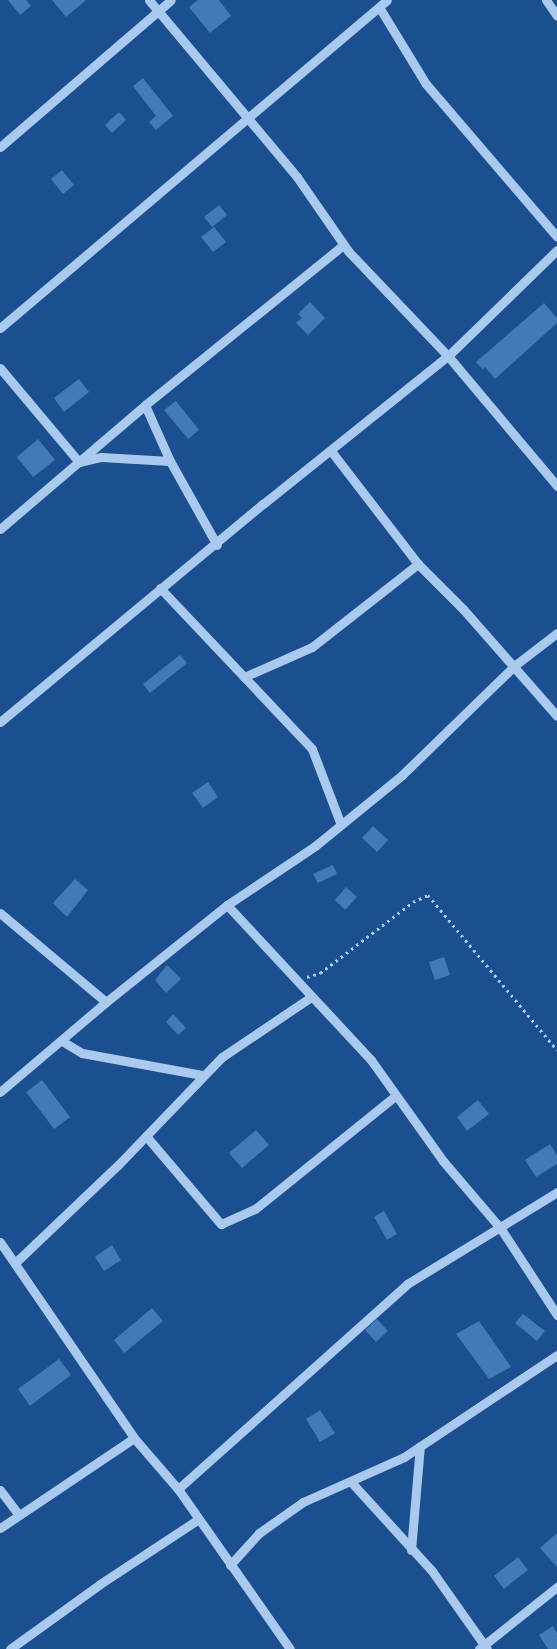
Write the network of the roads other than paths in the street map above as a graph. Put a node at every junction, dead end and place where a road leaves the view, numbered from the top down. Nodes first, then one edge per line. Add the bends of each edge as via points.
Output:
1 (149, 0) edge
2 (171, 0) edge
3 (387, 0) edge
4 (546, 0) edge
5 (379, 7) junction
6 (158, 11) junction
7 (557, 16) edge
8 (249, 120) junction
9 (0, 147) edge
10 (557, 237) edge
11 (343, 245) junction
12 (557, 250) edge
13 (0, 328) edge
14 (448, 356) junction
15 (0, 368) edge
16 (145, 405) junction
17 (331, 451) junction
18 (170, 461) junction
19 (78, 462) junction
20 (557, 486) edge
21 (0, 529) edge
22 (217, 545) junction
23 (418, 564) junction
24 (160, 588) junction
25 (557, 633) edge
26 (514, 666) junction
27 (244, 677) junction
28 (557, 716) edge
29 (0, 722) edge
30 (341, 825) junction
31 (227, 905) junction
32 (0, 913) edge
33 (312, 997) junction
34 (106, 1002) junction
35 (62, 1041) junction
36 (202, 1075) junction
37 (0, 1092) edge
38 (395, 1096) junction
39 (146, 1136) junction
40 (557, 1192) edge
41 (500, 1229) junction
42 (0, 1242) edge
43 (16, 1262) junction
44 (557, 1315) edge
45 (557, 1355) edge
46 (134, 1438) junction
47 (420, 1446) junction
48 (352, 1483) junction
49 (0, 1490) edge
50 (178, 1490) junction
51 (19, 1514) junction
52 (197, 1520) junction
53 (0, 1528) edge
54 (411, 1550) junction
55 (230, 1565) junction
56 (557, 1587) edge
57 (284, 1647) edge
58 (484, 1648) edge
59 (10, 1649) edge

1 - 6 street
2 - 6 street
3 - 5 street
4 - 7 street
5 - 8 street
5 - 10 street via 426,84
6 - 8 street
6 - 9 street
8 - 11 street via 313,198
8 - 13 street
11 - 14 street
11 - 16 street
12 - 14 street
14 - 17 street
14 - 20 street
15 - 19 street
16 - 18 street
16 - 19 street
17 - 22 street
17 - 23 street
18 - 19 street via 102,457
18 - 22 street
19 - 21 street
22 - 24 street
23 - 26 street
23 - 27 street via 312,647
24 - 27 street
24 - 29 street
25 - 26 street
26 - 28 street
26 - 30 street via 402,775
27 - 30 street via 312,750
30 - 31 street
31 - 33 street
31 - 34 street
32 - 34 street
33 - 36 street via 222,1057
33 - 38 street via 370,1060
34 - 35 street
35 - 36 street via 82,1053
35 - 37 street
36 - 39 street
38 - 39 street via 255,1209 221,1224
38 - 41 street via 443,1161
39 - 43 street
40 - 41 street
41 - 44 street
41 - 50 street via 407,1284
42 - 43 street
43 - 46 street
45 - 47 street
46 - 50 street
46 - 51 street
47 - 48 street
47 - 54 street
48 - 54 street
48 - 55 street via 303,1502 259,1533
49 - 51 street
50 - 52 street
51 - 53 street
52 - 55 street
52 - 59 street
54 - 58 street via 432,1571
55 - 57 street
56 - 58 street

